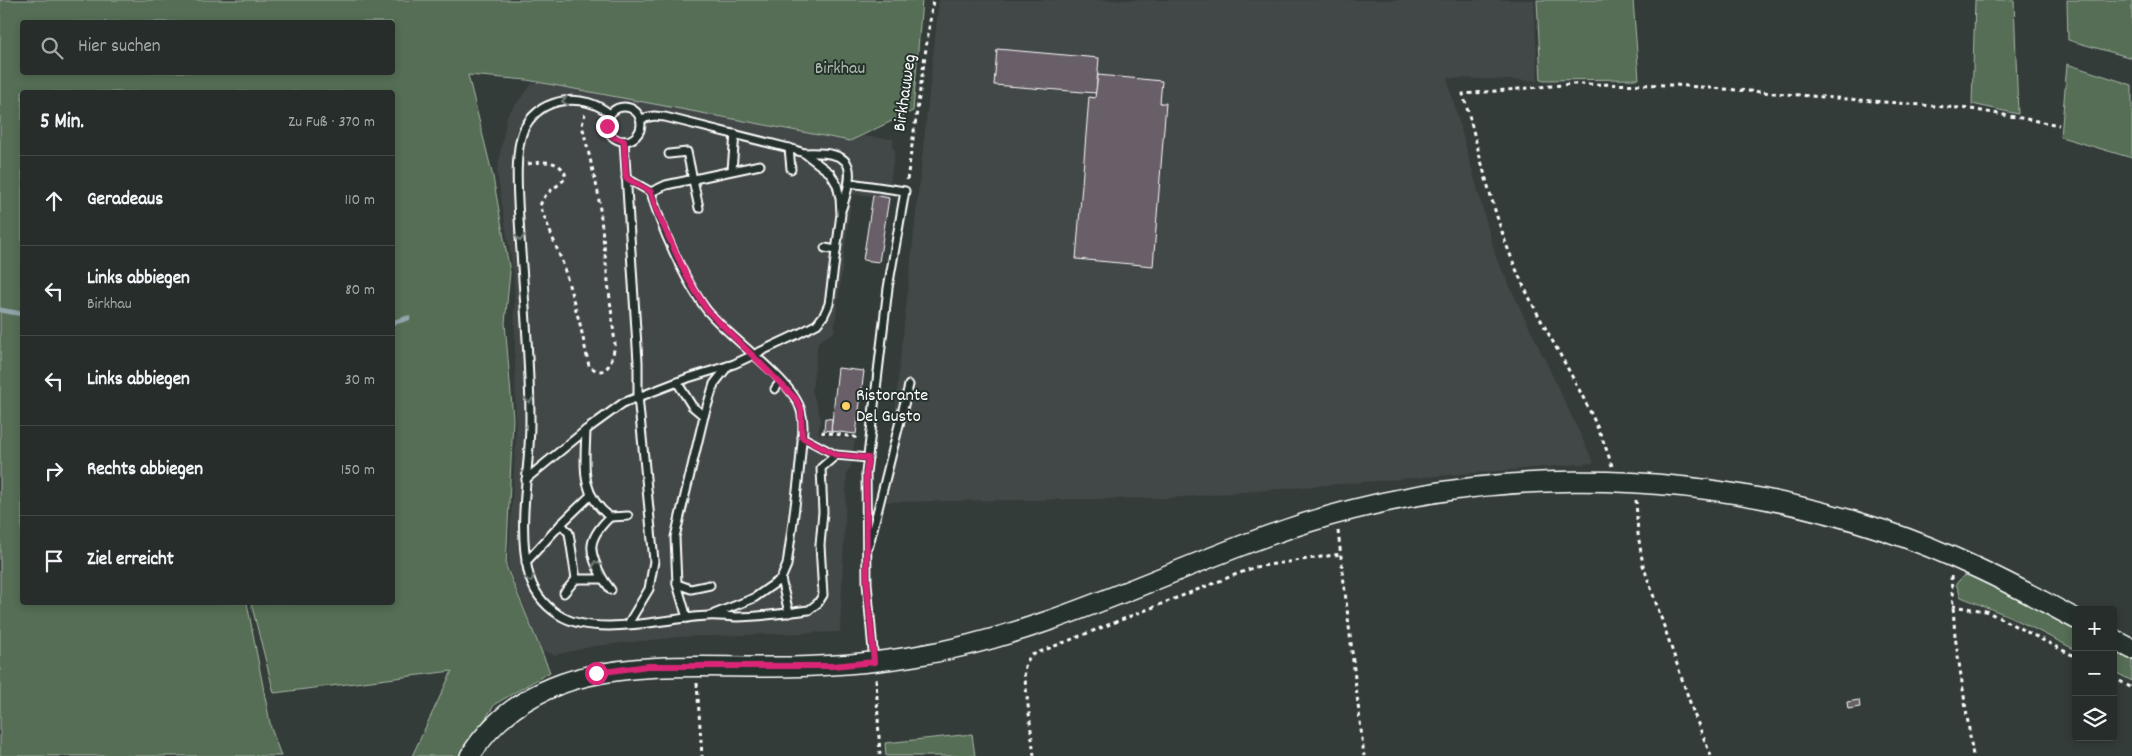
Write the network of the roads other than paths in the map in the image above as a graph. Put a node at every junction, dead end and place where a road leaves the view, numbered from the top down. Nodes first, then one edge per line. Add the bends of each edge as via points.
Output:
1 (610, 114) junction
2 (640, 119) junction
3 (735, 134) junction
4 (624, 141) junction
5 (789, 148) junction
6 (804, 153) junction
7 (669, 154) dead end
8 (760, 165) dead end
9 (790, 169) dead end
10 (732, 170) junction
11 (626, 178) junction
12 (692, 179) junction
13 (850, 183) junction
14 (651, 192) junction
15 (699, 208) dead end
16 (841, 214) junction
17 (825, 248) dead end
18 (836, 250) junction
19 (753, 354) junction
20 (728, 366) junction
21 (677, 382) junction
22 (781, 382) junction
23 (909, 385) dead end
24 (775, 389) dead end
25 (638, 396) junction
26 (704, 416) junction
27 (586, 430) junction
28 (802, 437) junction
29 (836, 455) junction
30 (868, 458) junction
31 (526, 479) junction
32 (590, 496) junction
33 (628, 516) dead end
34 (610, 517) junction
35 (561, 524) junction
36 (867, 555) junction
37 (526, 562) junction
38 (576, 579) junction
39 (603, 579) junction
40 (782, 579) junction
41 (677, 584) junction
42 (710, 586) dead end
43 (611, 590) dead end
44 (564, 593) dead end
45 (789, 612) junction
46 (708, 616) junction
47 (2072, 616) edge
48 (687, 618) junction
49 (628, 624) junction
50 (2117, 641) edge
51 (2132, 649) edge
52 (874, 662) junction
53 (470, 756) edge

1 - 2 lane via 627,108
1 - 4 lane via 609,132
1 -> 31 lane via 592,103 575,99 558,101 535,114 524,127 520,141 518,166 530,422
2 - 3 lane via 665,117
2 - 4 lane via 639,132
3 - 5 lane
3 - 10 lane
4 - 11 lane
5 - 6 lane
5 - 9 lane
6 - 13 lane via 828,152 843,159 851,173
6 - 16 lane via 830,173 837,185
7 - 12 lane via 687,152
8 - 10 lane
10 - 12 lane
11 - 14 lane
11 - 25 lane
12 - 14 lane
12 - 15 lane
13 - 16 lane
13 - 30 lane via 905,191 888,288
14 - 19 lane via 682,267 706,309
16 - 18 lane
17 - 18 lane
18 - 19 lane via 829,304 817,324
19 - 20 lane
19 - 22 lane
20 - 21 lane
20 - 26 lane via 714,384
21 - 25 lane
21 - 26 lane via 692,406
22 - 24 lane
22 - 28 lane via 801,409
23 - 36 lane
25 - 27 lane
25 - 49 lane via 654,561 649,588
26 - 41 lane via 675,537
27 - 31 lane
27 - 32 lane via 584,468
28 - 29 lane
28 - 40 lane via 787,565
29 - 30 lane
29 - 45 lane via 821,468 823,595 809,610
30 - 36 lane
31 - 37 lane via 523,526
32 - 34 lane
32 - 35 lane
33 - 34 lane
39 -> 34 lane via 594,563 590,546 600,527
35 - 37 lane
35 - 38 lane via 569,533
36 - 52 lane
37 -> 49 lane via 534,591 559,616 585,624
38 - 39 lane
38 - 44 lane
39 - 43 lane
40 - 45 lane
40 - 46 lane via 754,598
41 - 42 lane via 691,589
41 - 48 lane
45 - 46 lane
46 - 48 lane
47 - 52 street via 1951,556 1886,530 1807,508 1688,486 1556,480 1453,490 1378,504 1270,535 1014,633 960,648
48 - 49 lane
50 - 51 street
52 - 53 street via 824,666 648,666 596,673 551,686 514,709 478,743

